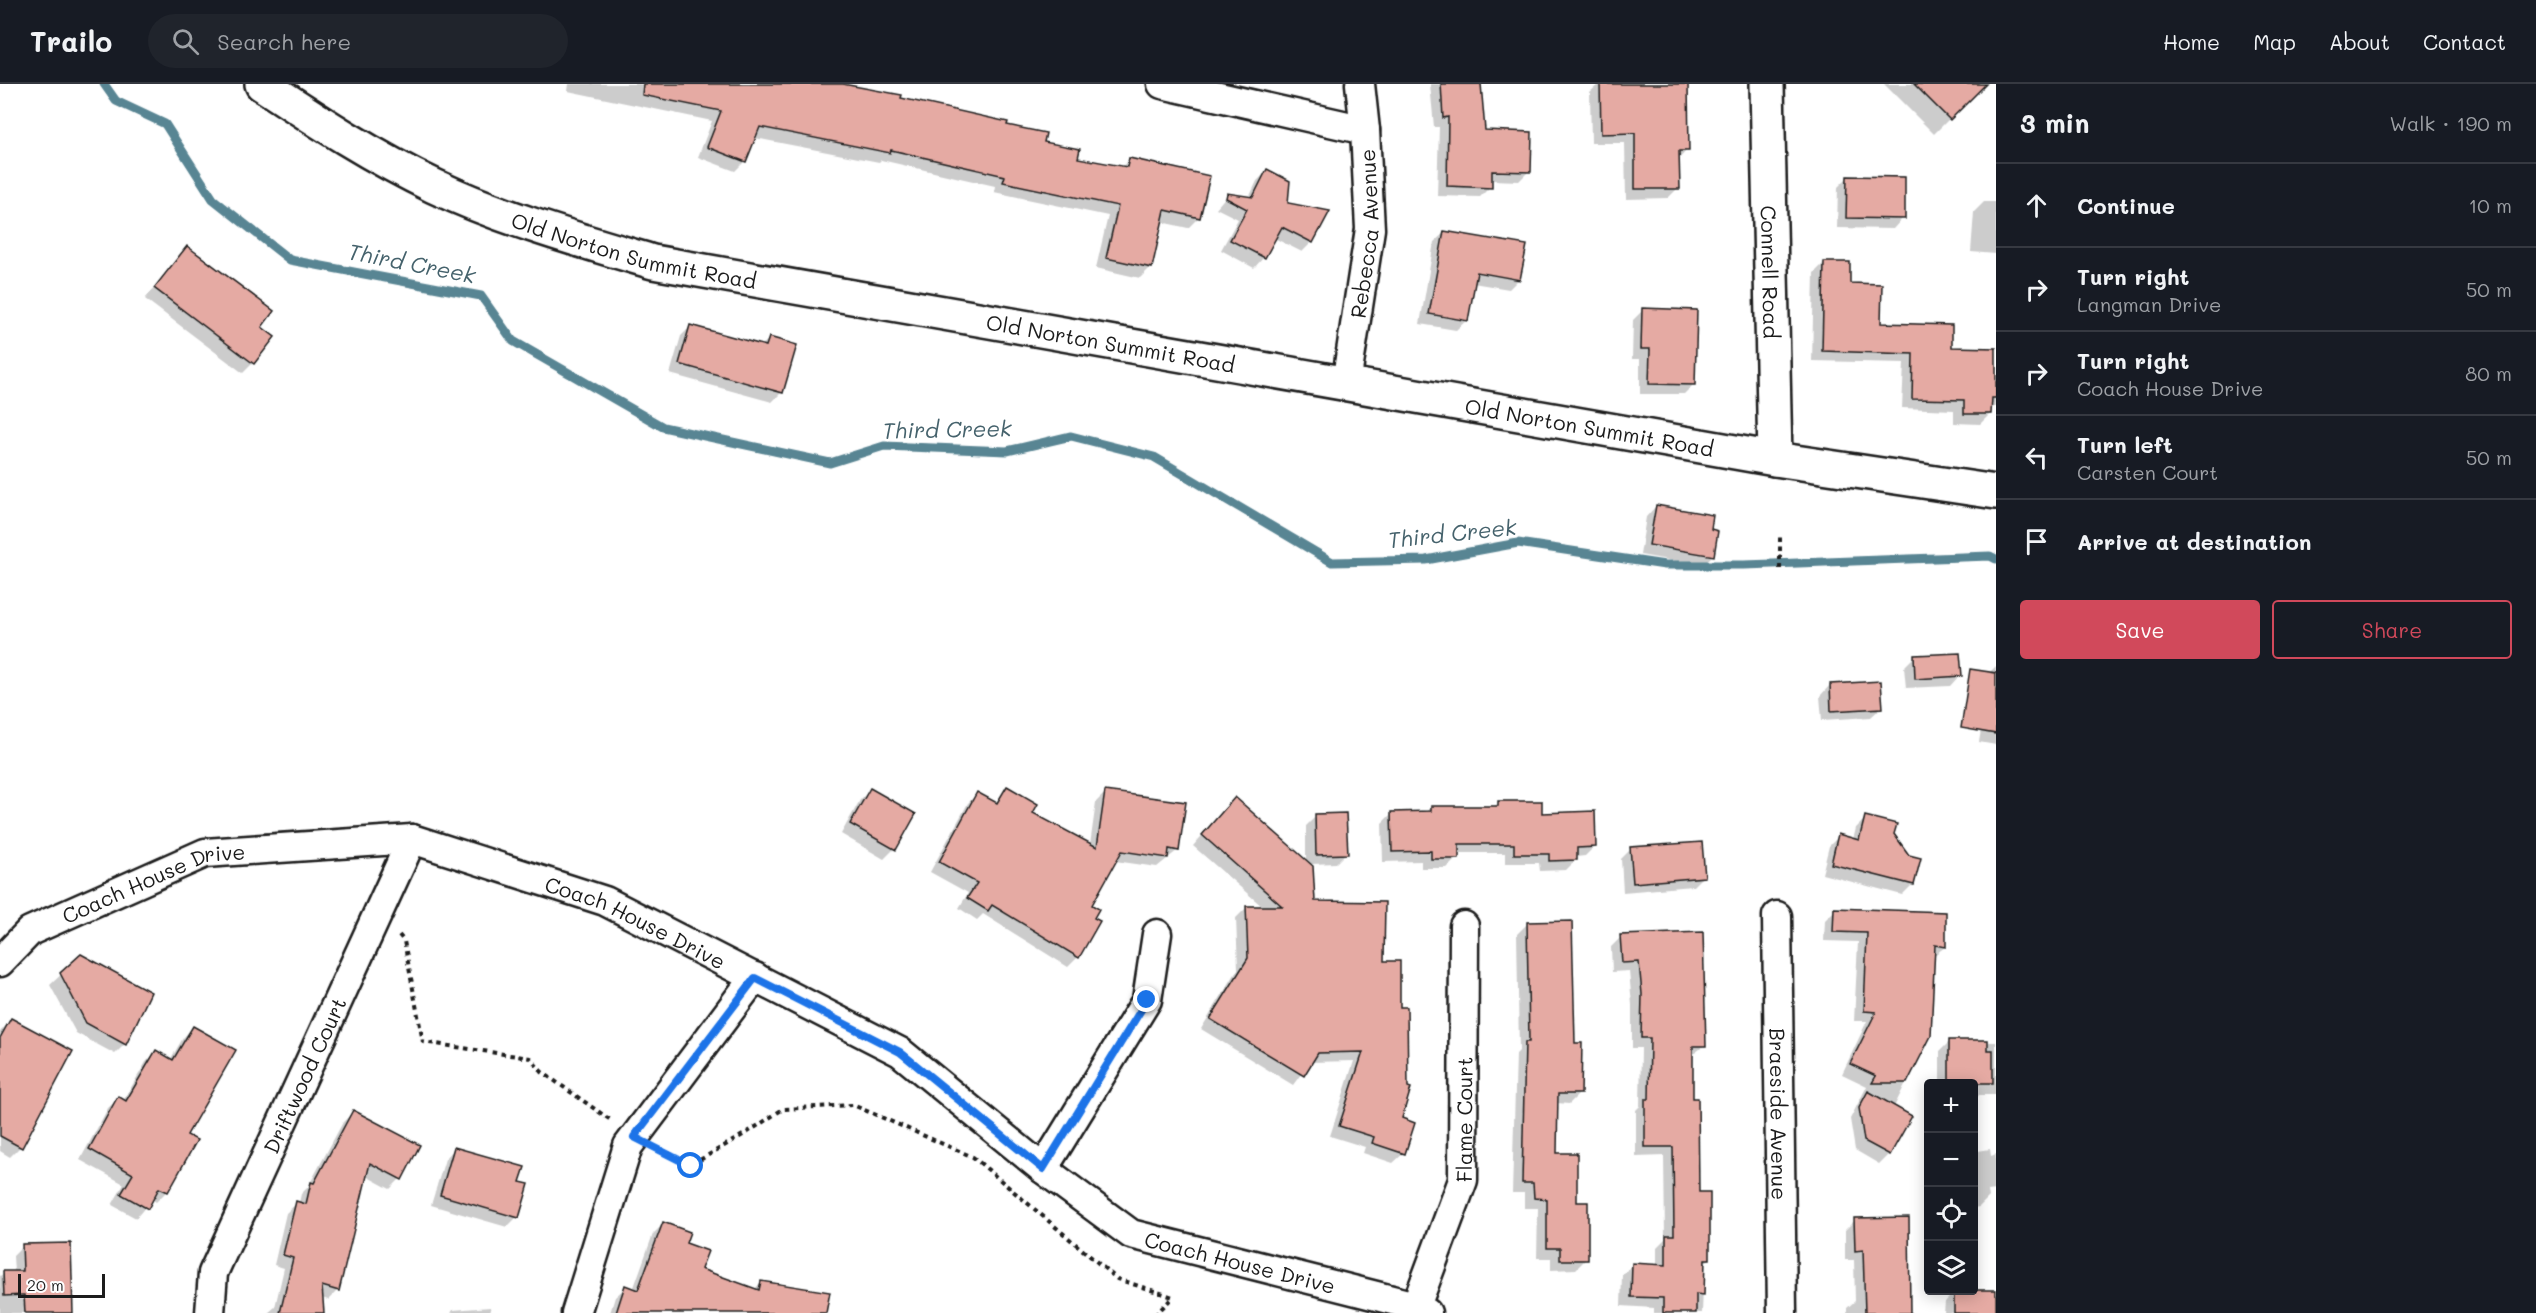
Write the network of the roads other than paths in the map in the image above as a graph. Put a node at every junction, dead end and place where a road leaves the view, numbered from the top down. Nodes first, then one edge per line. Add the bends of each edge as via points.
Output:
1 (262, 84) edge
2 (1162, 84) edge
3 (1360, 84) edge
4 (1767, 84) edge
5 (1365, 130) junction
6 (1346, 384) junction
7 (1775, 459) junction
8 (1996, 492) edge
9 (412, 840) junction
10 (1777, 916) dead end
11 (1464, 926) dead end
12 (1157, 934) dead end
13 (0, 962) edge
14 (755, 978) junction
15 (1043, 1169) junction
16 (1421, 1309) edge
17 (210, 1313) edge
18 (576, 1313) edge
19 (1782, 1313) edge

1 - 6 main road, Old Norton Summit Road via 347,141 435,186 534,226 653,262
2 - 5 street
3 - 5 street, Rebecca Avenue
4 - 7 main road, Connell Road
5 - 6 street, Rebecca Avenue via 1370,229
6 - 7 main road, Old Norton Summit Road
7 - 8 main road, Old Norton Summit Road
9 - 13 street, Coach House Drive via 205,853 30,931
9 - 14 street, Coach House Drive via 605,901
9 - 17 street, Driftwood Court via 213,1273
10 - 19 street, Braeside Avenue
11 - 16 street, Flame Court via 1463,1180
12 - 15 street via 1147,1000
14 - 15 street, Coach House Drive via 900,1052
14 - 18 street via 628,1146
15 - 16 street, Coach House Drive via 1131,1234

